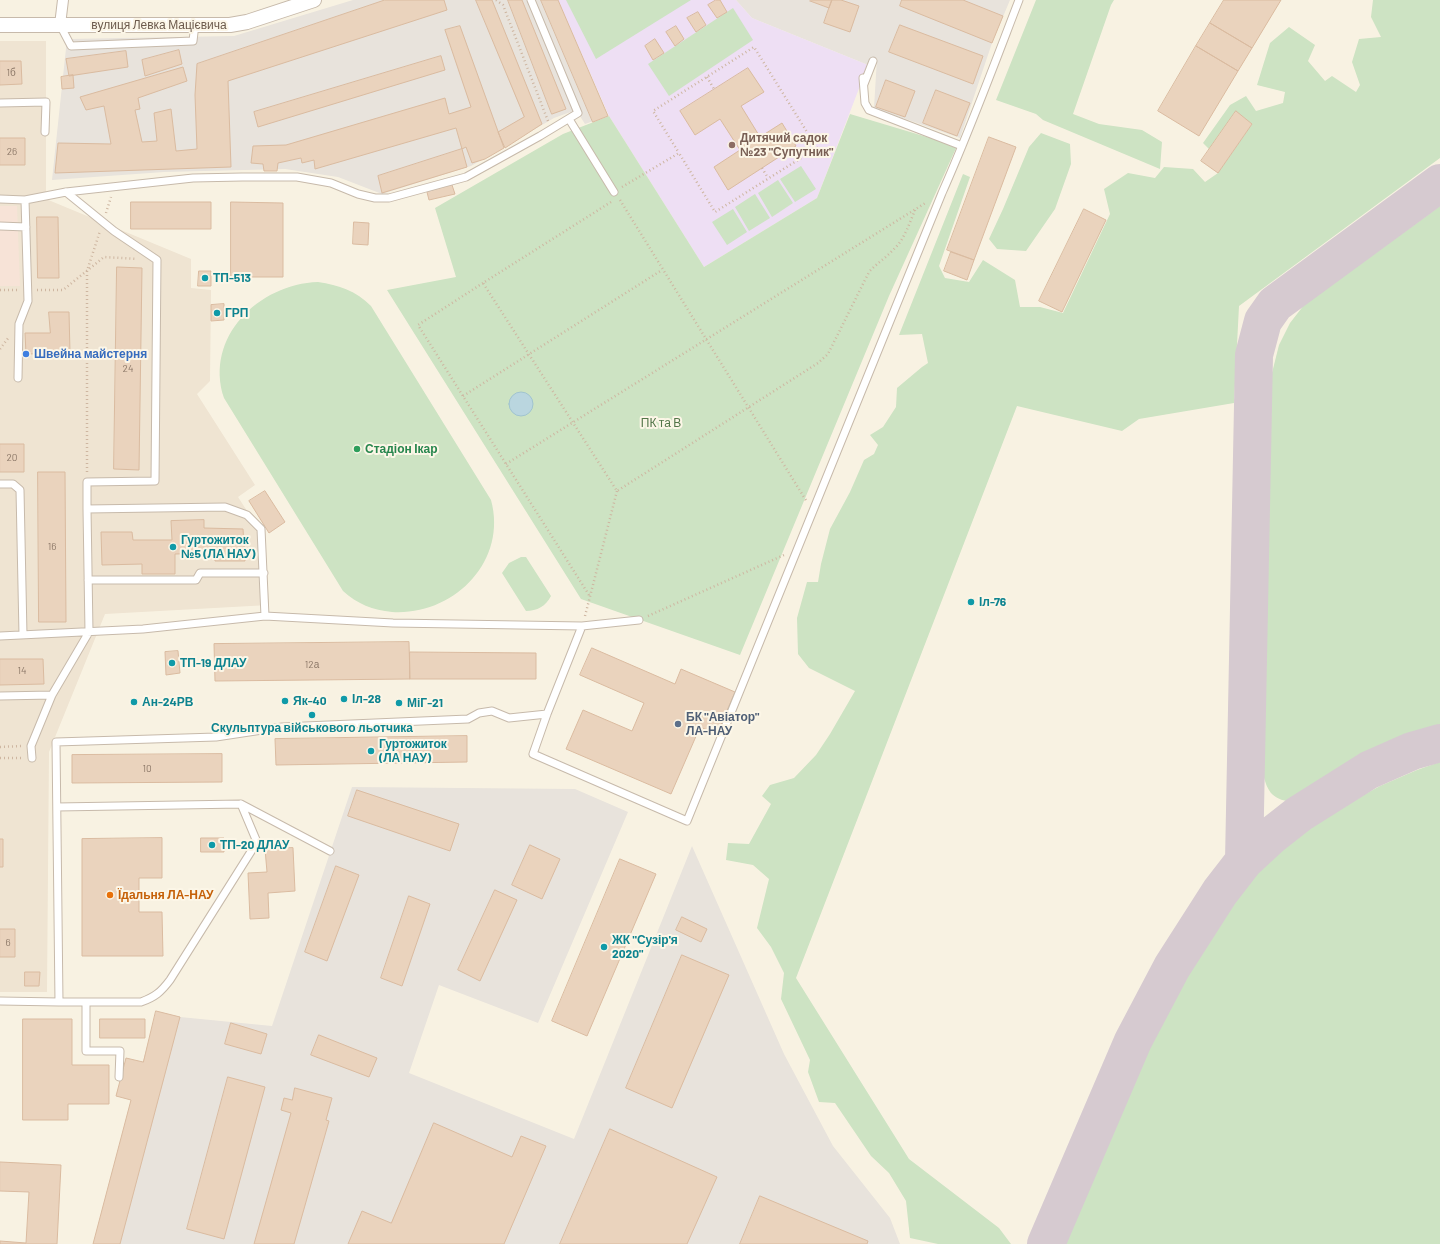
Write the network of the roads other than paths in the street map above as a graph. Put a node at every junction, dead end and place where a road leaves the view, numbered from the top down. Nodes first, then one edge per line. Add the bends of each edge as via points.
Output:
1 (63, 0) edge
2 (314, 0) edge
3 (531, 0) edge
4 (1019, 0) edge
5 (195, 24) junction
6 (0, 25) edge
7 (60, 25) junction
8 (873, 61) dead end
9 (0, 103) edge
10 (569, 119) junction
11 (45, 132) dead end
12 (962, 146) junction
13 (66, 192) junction
14 (616, 195) road end
15 (0, 199) edge
16 (26, 200) junction
17 (0, 226) edge
18 (26, 227) junction
19 (18, 378) dead end
20 (0, 484) edge
21 (87, 509) junction
22 (264, 573) junction
23 (88, 580) junction
24 (266, 616) junction
25 (639, 620) road end
26 (582, 626) junction
27 (89, 632) junction
28 (23, 635) junction
29 (0, 636) edge
30 (52, 695) junction
31 (0, 696) edge
32 (547, 714) junction
33 (32, 758) dead end
34 (241, 804) junction
35 (57, 807) junction
36 (330, 852) dead end
37 (0, 1002) edge
38 (59, 1002) junction
39 (86, 1002) junction
40 (119, 1077) dead end

1 - 7 street
2 - 5 street, вулиця Левка Мацієвича via 247,22 230,25
3 - 10 lane via 578,113
4 - 12 lane
5 - 7 street, вулиця Левка Мацієвича
5 - 7 lane via 193,41 71,46
6 - 7 street, вулиця Левка Мацієвича
8 - 12 lane via 863,82 865,103 869,110
9 - 11 lane via 46,102
10 - 13 lane via 466,177 389,198 375,198 331,183 297,177 192,178
10 - 14 lane
12 - 32 lane via 687,821 533,754
13 - 16 lane
13 - 21 lane via 114,231 157,260 154,481 86,482
15 - 16 lane
16 - 18 lane
17 - 18 lane
18 - 19 lane via 28,301 19,324
20 - 28 lane via 13,484 20,490
21 - 22 lane via 225,507 247,515 261,529
21 - 23 lane
22 - 23 lane via 200,573 196,580
22 - 24 lane
23 - 27 lane
24 - 26 lane via 393,623
24 - 27 lane
25 - 26 lane
26 - 32 lane
27 - 28 lane
27 - 30 lane
28 - 29 lane
30 - 31 lane
30 - 33 lane via 31,746
32 - 35 lane via 509,718 492,711 479,713 468,719 282,727 216,737 56,742
34 - 35 lane
34 - 36 lane
34 - 39 lane via 257,842 162,990 153,998 141,1002
35 - 38 lane
37 - 38 lane
38 - 39 lane
39 - 40 lane via 86,1051 120,1051

